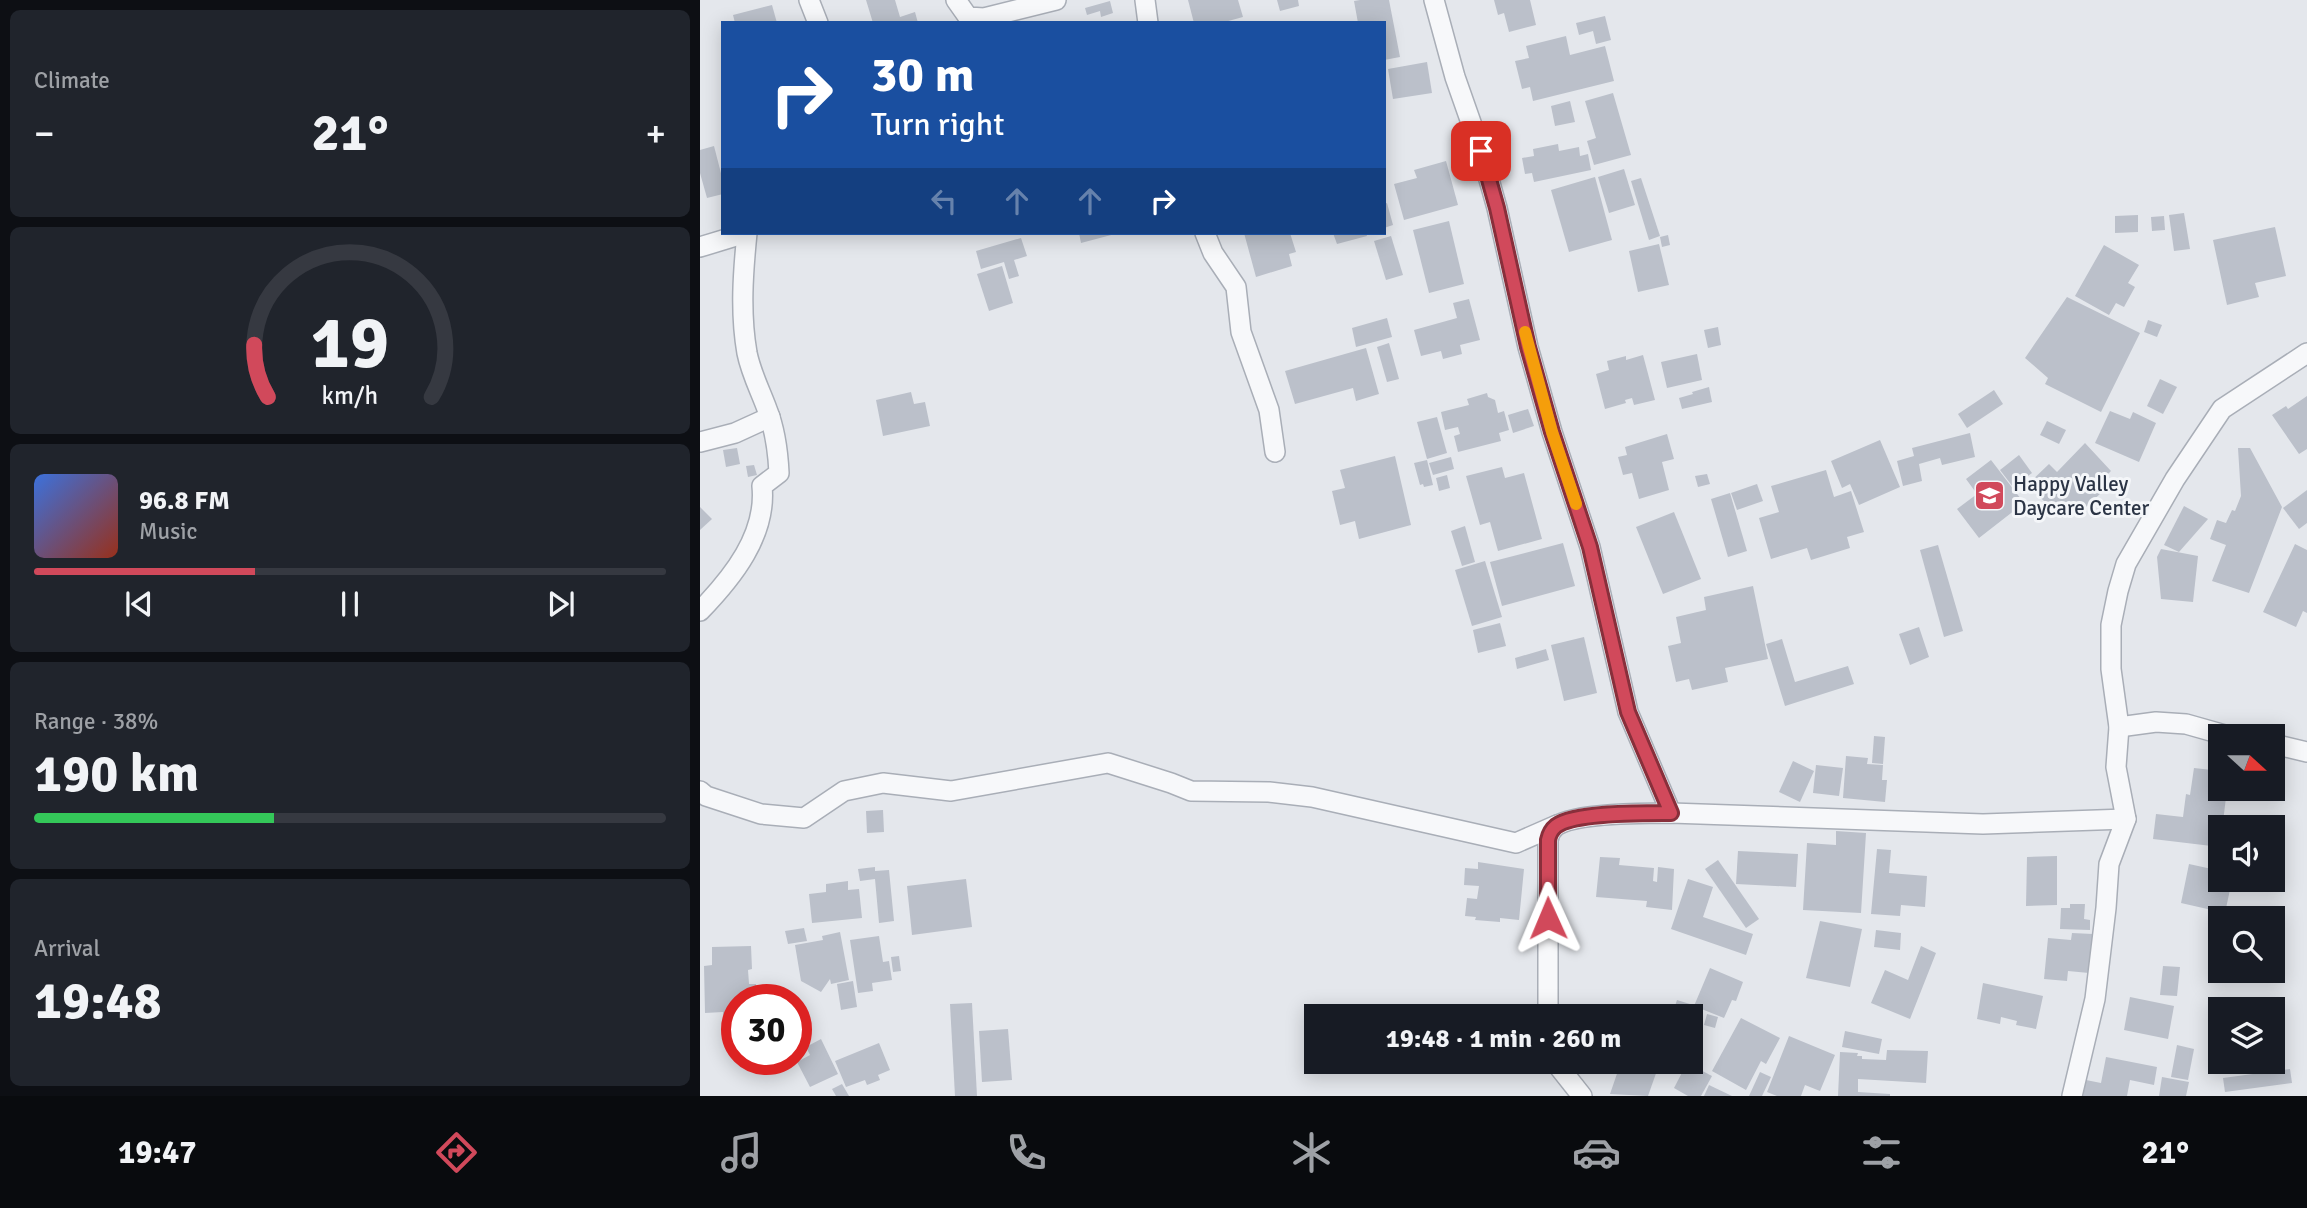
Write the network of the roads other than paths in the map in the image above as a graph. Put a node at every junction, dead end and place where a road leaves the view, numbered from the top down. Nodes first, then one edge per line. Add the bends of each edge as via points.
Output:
1 (809, 0) edge
2 (956, 0) edge
3 (1056, 0) edge
4 (1145, 0) edge
5 (1434, 0) edge
6 (817, 21) edge
7 (1148, 21) edge
8 (739, 235) edge
9 (746, 235) edge
10 (1206, 235) edge
11 (700, 247) edge
12 (2307, 353) edge
13 (770, 417) junction
14 (700, 442) edge
15 (1275, 452) dead end
16 (700, 611) edge
17 (2119, 727) junction
18 (2208, 730) edge
19 (2286, 747) edge
20 (2307, 752) edge
21 (700, 792) edge
22 (1671, 813) junction
23 (2126, 819) junction
24 (1557, 825) junction
25 (1548, 1004) edge
26 (1565, 1074) edge
27 (1582, 1096) edge
28 (2072, 1096) edge

1 - 6 street
2 - 3 street via 968,17 984,18
4 - 7 street
5 - 22 street via 1497,208 1552,432 1590,547 1628,712
8 - 11 street
9 - 13 street via 742,313 747,354
10 - 15 street via 1236,287 1241,332 1269,410
12 - 17 street via 2222,409 2126,564 2111,625
13 - 14 street
13 - 16 street via 779,473 762,486 761,516 746,552
17 - 18 street via 2157,722
17 - 23 street via 2116,767
19 - 20 street
21 - 24 street via 761,814 804,817 844,791 883,783 951,790 1108,763 1191,791 1312,797 1516,844
22 - 23 street via 1983,824
22 - 24 street via 1579,819
23 - 28 street via 2109,864 2095,999
24 - 25 street via 1548,840
26 - 27 street

